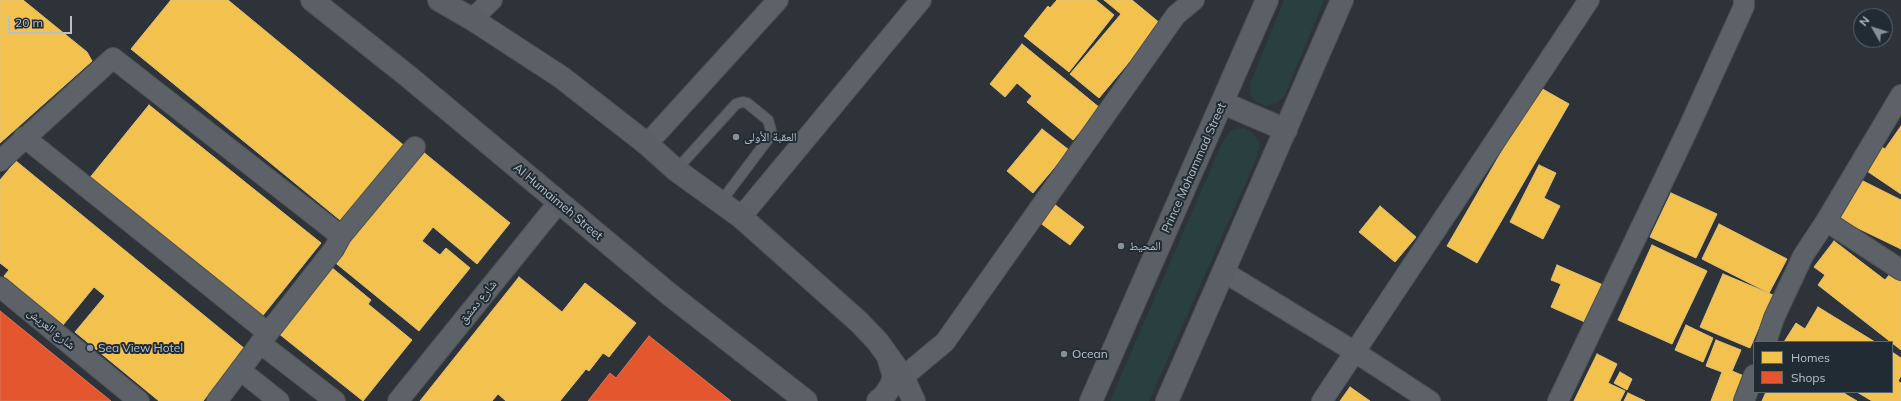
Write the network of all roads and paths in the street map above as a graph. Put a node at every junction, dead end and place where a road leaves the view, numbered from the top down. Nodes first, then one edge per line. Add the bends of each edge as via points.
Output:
1 (312, 0) edge
2 (492, 0) edge
3 (778, 0) edge
4 (921, 0) edge
5 (1194, 0) edge
6 (1267, 0) edge
7 (1342, 0) edge
8 (1589, 0) edge
9 (1744, 0) edge
10 (449, 3) edge
11 (472, 19) junction
12 (1901, 95) edge
13 (1223, 102) junction
14 (1286, 130) junction
15 (24, 137) junction
16 (648, 144) junction
17 (415, 147) dead end
18 (0, 161) edge
19 (676, 170) junction
20 (559, 202) junction
21 (720, 203) junction
22 (741, 217) junction
23 (1826, 221) junction
24 (341, 236) junction
25 (1901, 270) edge
26 (1224, 272) junction
27 (0, 287) edge
28 (264, 338) junction
29 (1766, 341) edge
30 (1355, 352) junction
31 (887, 353) junction
32 (240, 370) junction
33 (904, 377) junction
34 (1753, 378) edge
35 (139, 401) edge
36 (217, 401) edge
37 (279, 401) edge
38 (336, 401) edge
39 (398, 401) edge
40 (806, 401) edge
41 (878, 401) edge
42 (914, 401) edge
43 (1091, 401) edge
44 (1167, 401) edge
45 (1322, 401) edge
46 (1430, 401) edge
47 (1558, 401) edge
48 (1744, 401) edge

1 - 20 street, Al Humaimeh Street
2 - 11 street
3 - 16 street
4 - 22 street
5 - 33 street via 1176,15 944,342
6 - 13 street, Prince Mohammad Street
7 - 14 street
8 - 30 street
9 - 47 street via 1744,6 1688,129
10 - 11 street
11 - 16 street via 561,77
12 - 23 street
13 - 14 street
13 - 43 street, Prince Mohammad Street
14 - 26 street
15 - 18 street
15 - 24 street via 113,58
15 - 28 street
16 - 19 street
17 - 24 street
19 - 21 street
19 - 21 lane via 736,104 747,103 768,120 772,134
20 - 39 street, شارع دمشق
20 - 40 street, Al Humaimeh Street via 669,294
21 - 22 street
22 - 31 street via 859,322
23 - 25 street
23 - 29 street via 1802,256
24 - 28 street via 334,249
26 - 30 street
26 - 44 street
27 - 35 street, شارع العريش
28 - 32 street
28 - 38 street
30 - 45 street
30 - 46 street
31 - 33 street
31 - 41 street via 894,376 891,386
32 - 36 street
32 - 37 street
33 - 42 street
34 - 48 street

